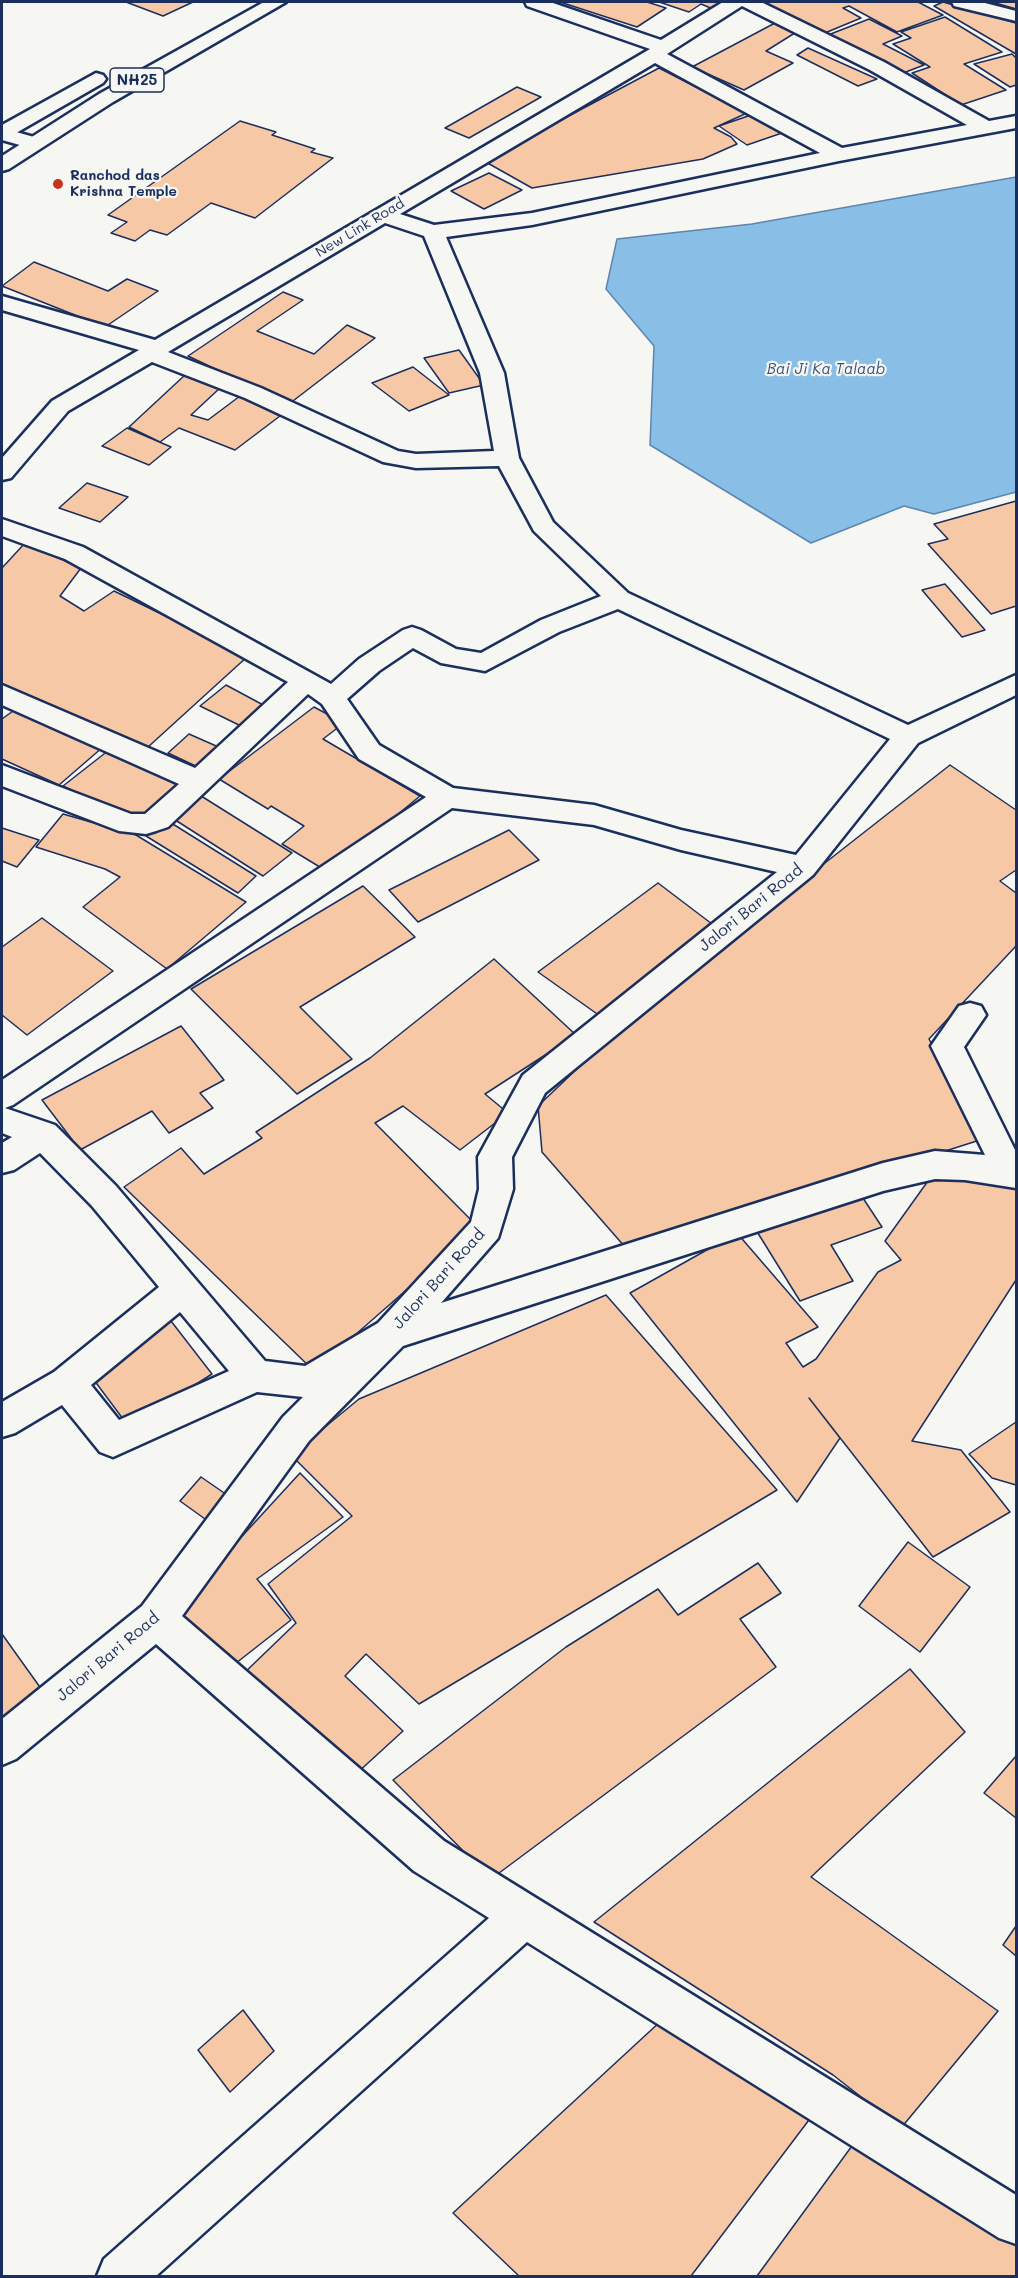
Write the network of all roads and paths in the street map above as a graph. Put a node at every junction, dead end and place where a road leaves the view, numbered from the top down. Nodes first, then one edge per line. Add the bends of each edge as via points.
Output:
1 (277, 2) edge
2 (534, 2) edge
3 (735, 2) edge
4 (748, 2) edge
5 (961, 2) edge
6 (1017, 16) edge
7 (659, 51) junction
8 (116, 68) dead end
9 (1017, 122) edge
10 (985, 127) junction
11 (2, 133) edge
12 (34, 143) junction
13 (839, 155) junction
14 (2, 165) edge
15 (382, 215) junction
16 (433, 232) junction
17 (2, 303) edge
18 (154, 350) junction
19 (507, 458) junction
20 (2, 473) edge
21 (2, 527) edge
22 (619, 599) junction
23 (306, 680) junction
24 (1017, 684) edge
25 (2, 694) edge
26 (332, 698) junction
27 (908, 736) junction
28 (2, 775) edge
29 (200, 782) junction
30 (447, 797) junction
31 (803, 867) junction
32 (970, 1015) dead end
33 (2, 1096) edge
34 (2, 1120) edge
35 (43, 1134) junction
36 (2, 1160) edge
37 (1014, 1174) edge
38 (183, 1288) junction
39 (391, 1334) junction
40 (255, 1376) junction
41 (67, 1383) junction
42 (2, 1421) edge
43 (156, 1619) junction
44 (2, 1745) edge
45 (525, 1916) junction
46 (1017, 2221) edge
47 (121, 2277) edge

1 - 12 street, NH25
2 - 7 street
3 - 7 street, New Link Road
4 - 10 street via 877,66
5 - 6 street
7 - 13 street
7 - 15 street, New Link Road
8 - 11 street, NH25
9 - 10 street
10 - 13 street
11 - 12 street
12 - 14 street, NH25
13 - 16 street via 532,219
15 - 16 street
15 - 18 street, New Link Road
16 - 19 street via 492,373
17 - 18 street
18 - 19 street via 392,457 416,461
18 - 20 street, New Link Road via 60,406
19 - 22 street via 543,526
21 - 23 street via 74,553
22 - 26 street via 550,626 485,662 450,657 412,636 369,665
22 - 27 street
23 - 26 street
23 - 29 street
24 - 27 street, Jalori Bari Road
25 - 29 street
26 - 30 street via 369,752
27 - 31 street, Jalori Bari Road
28 - 29 street via 129,824 158,820
30 - 31 street via 594,816
30 - 33 street
31 - 39 street, Jalori Bari Road via 534,1084 495,1156 496,1189 486,1228
32 - 37 street via 947,1046
34 - 35 street
35 - 36 street
35 - 38 street via 104,1196
37 - 39 street via 964,1166 935,1165 908,1170
38 - 40 street
38 - 41 street
39 - 40 street via 309,1382
39 - 43 street, Jalori Bari Road via 296,1429
40 - 41 street via 113,1440
41 - 42 street
43 - 44 street, Jalori Bari Road
43 - 45 street via 429,1856
45 - 46 street
45 - 47 street

